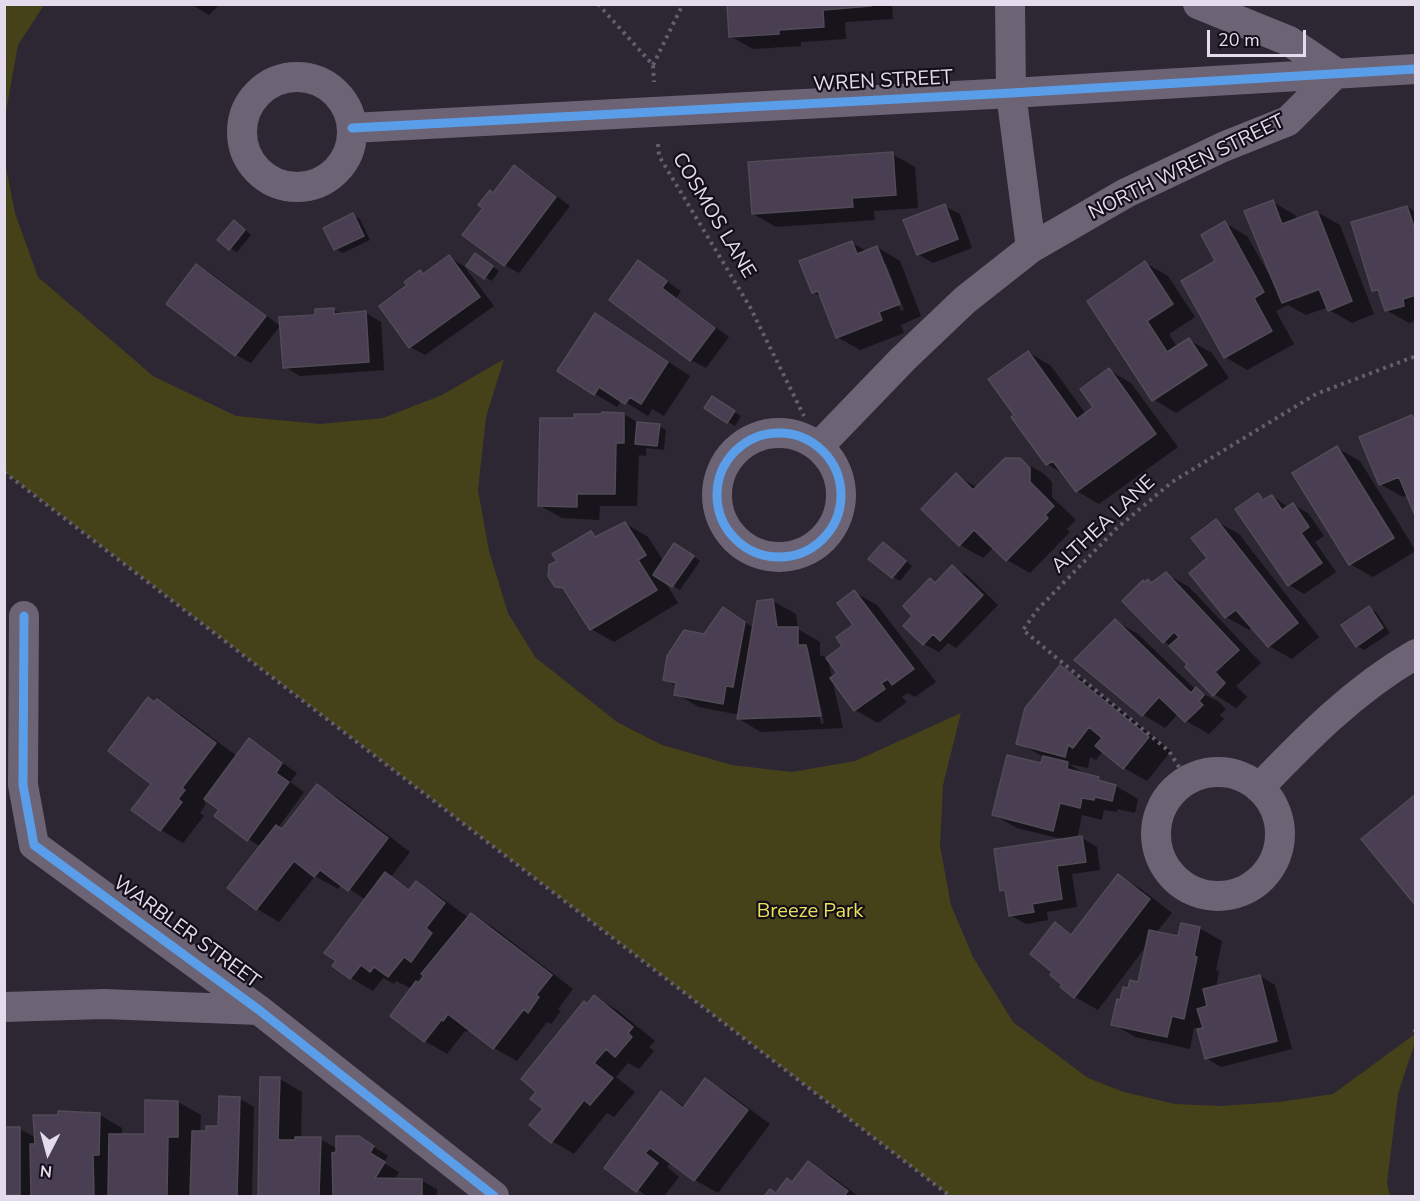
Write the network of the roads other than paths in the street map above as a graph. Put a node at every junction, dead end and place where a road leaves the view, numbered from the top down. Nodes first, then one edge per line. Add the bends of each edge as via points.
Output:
1 (1010, 4) edge
2 (1198, 4) edge
3 (1416, 69) edge
4 (1336, 73) junction
5 (1011, 93) junction
6 (352, 128) dead end
7 (1031, 248) junction
8 (819, 446) junction
9 (24, 616) dead end
10 (1416, 654) edge
11 (1259, 788) junction
12 (4, 1007) edge
13 (259, 1010) junction
14 (494, 1197) edge

1 - 5 street
2 - 4 street via 1289,41
3 - 4 street, WREN STREET
4 - 5 street, WREN STREET
4 - 7 street, NORTH WREN STREET via 1288,121 1126,193
5 - 6 street, WREN STREET
5 - 7 street
7 - 8 street, NORTH WREN STREET via 965,300
8 - 8 street via 785,432 748,440 733,451 717,484 722,521 732,536 747,548 783,557 801,553 830,531 839,514 842,495 839,477
9 - 13 street, WARBLER STREET via 23,784 33,844
10 - 11 street via 1385,671 1318,727
11 - 11 street via 1243,777 1224,772 1205,773 1174,789 1161,808 1156,831 1157,846 1170,874 1182,884 1211,895 1234,893 1255,883 1274,859 1280,829 1270,800
12 - 13 street, WARBLER STREET via 104,1004
13 - 14 street, WARBLER STREET

